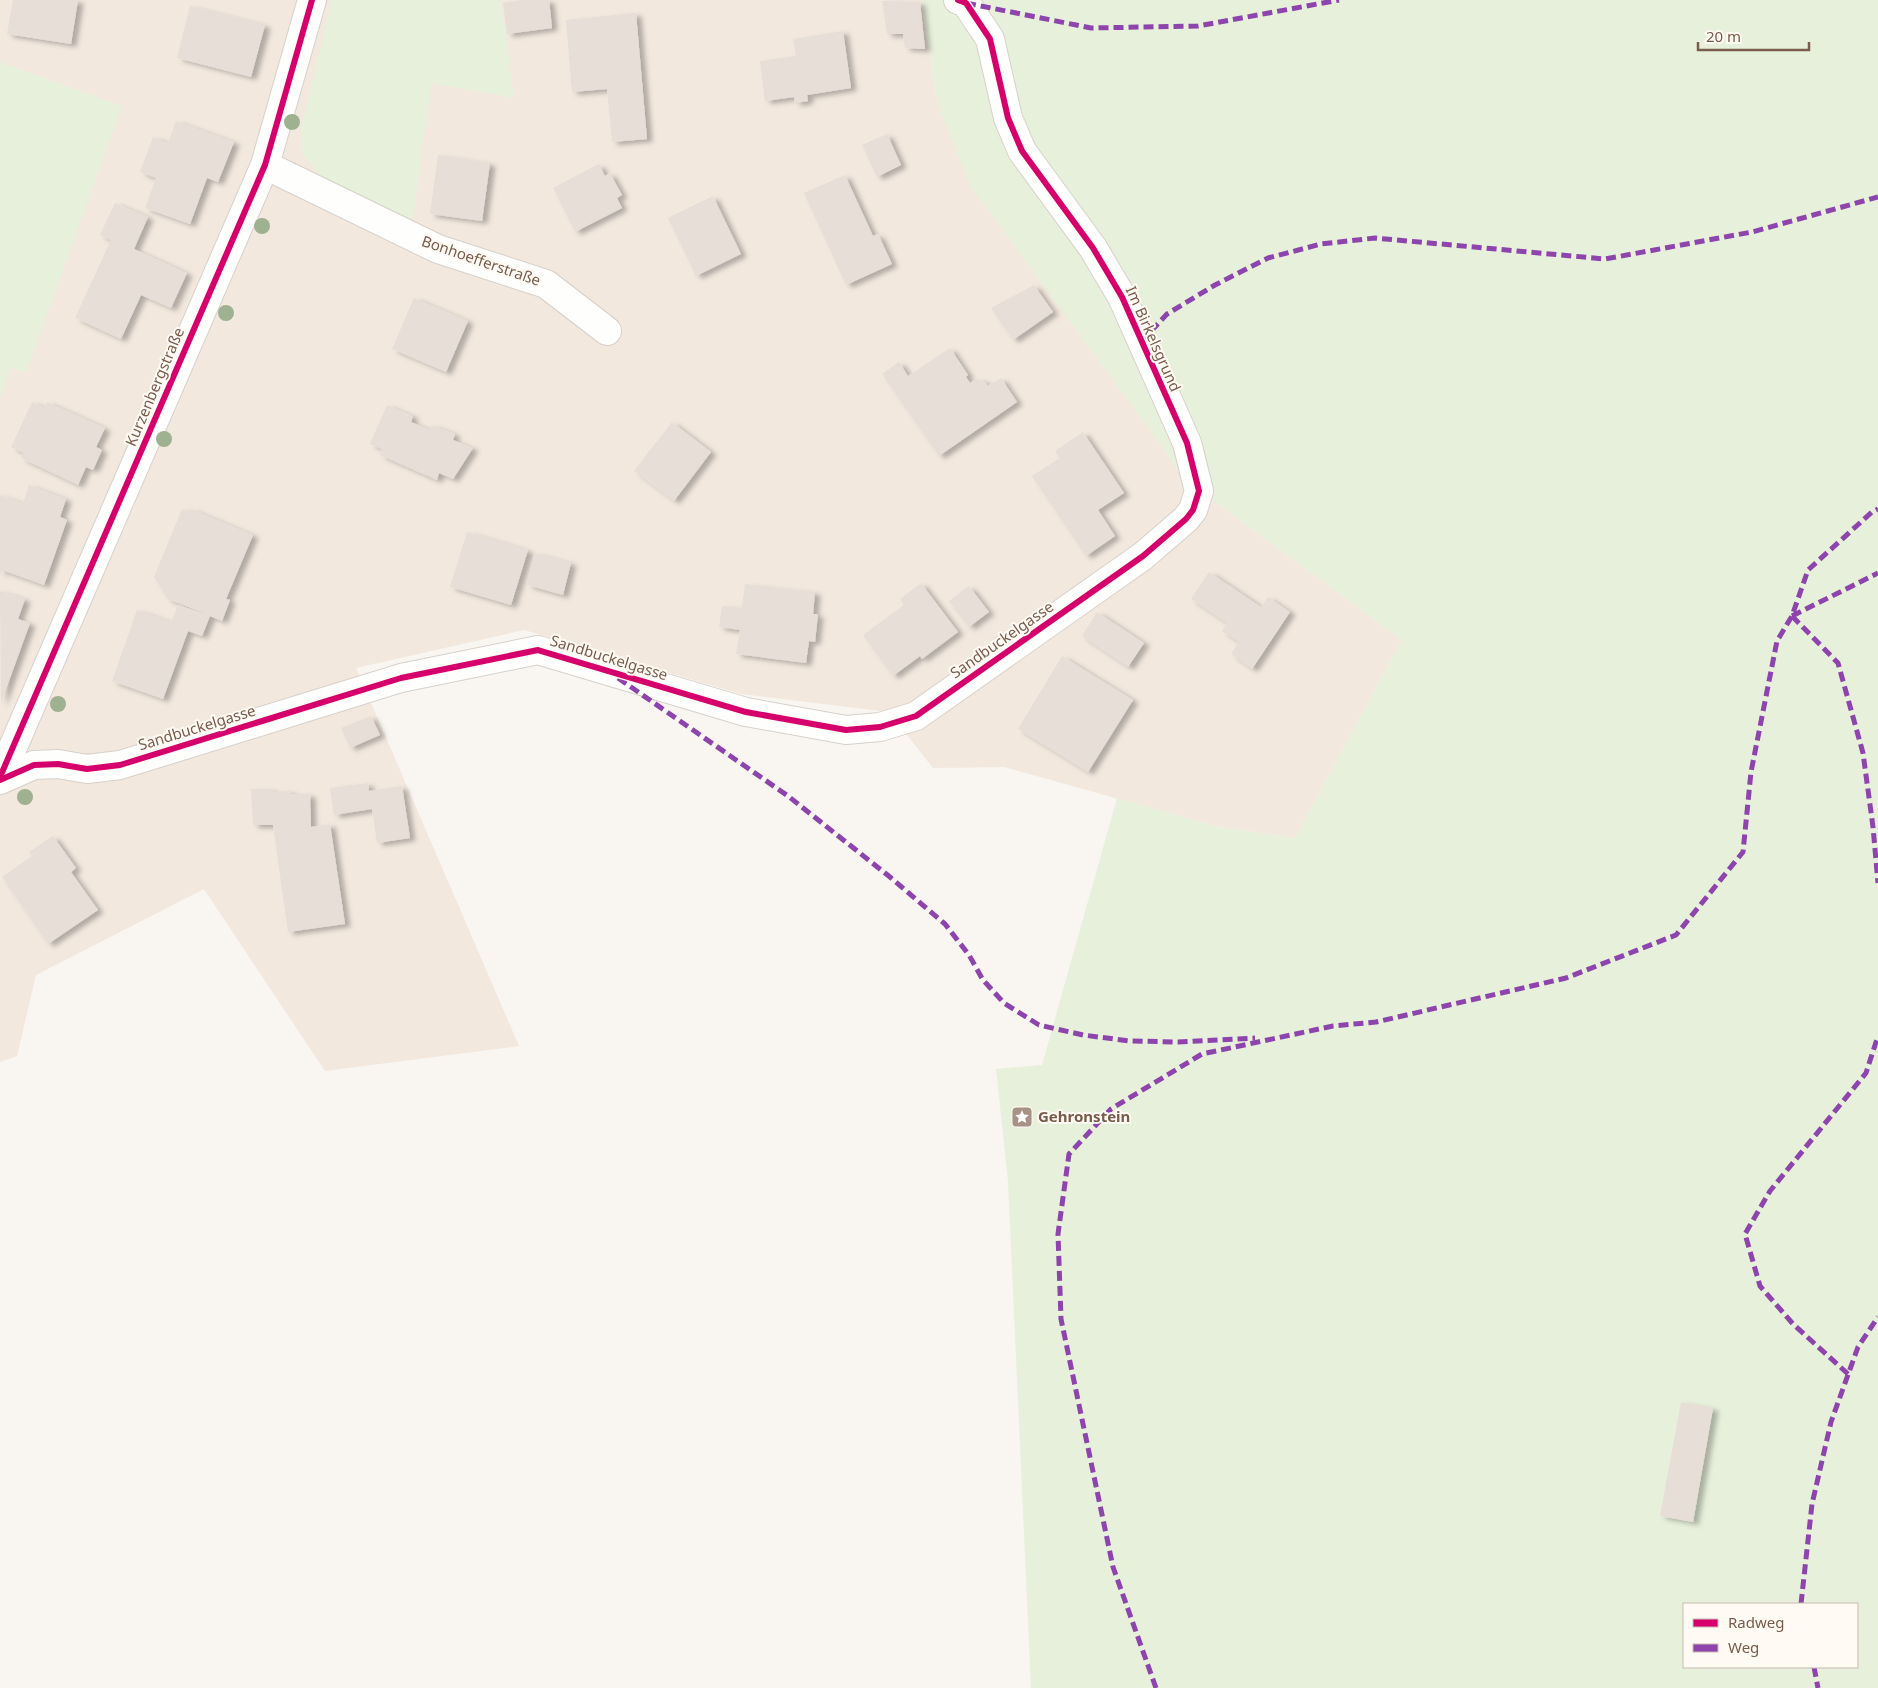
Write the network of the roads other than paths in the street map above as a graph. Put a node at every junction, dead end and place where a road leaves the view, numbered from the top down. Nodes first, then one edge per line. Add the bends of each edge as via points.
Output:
1 (312, 0) edge
2 (958, 0) edge
3 (265, 165) junction
4 (607, 331) dead end
5 (1143, 556) joint
6 (0, 779) edge

1 - 3 street, Kurzenbergstraße
2 - 5 street, Im Birkelsgrund via 966,3 990,39 1008,118 1022,151 1093,248 1122,297 1187,443 1199,491 1193,510
3 - 4 street, Bonhoefferstraße via 438,249 546,284
3 - 6 street, Kurzenbergstraße
5 - 6 street, Sandbuckelgasse via 916,716 880,727 846,730 746,712 538,650 401,678 120,765 87,769 58,764 34,766

